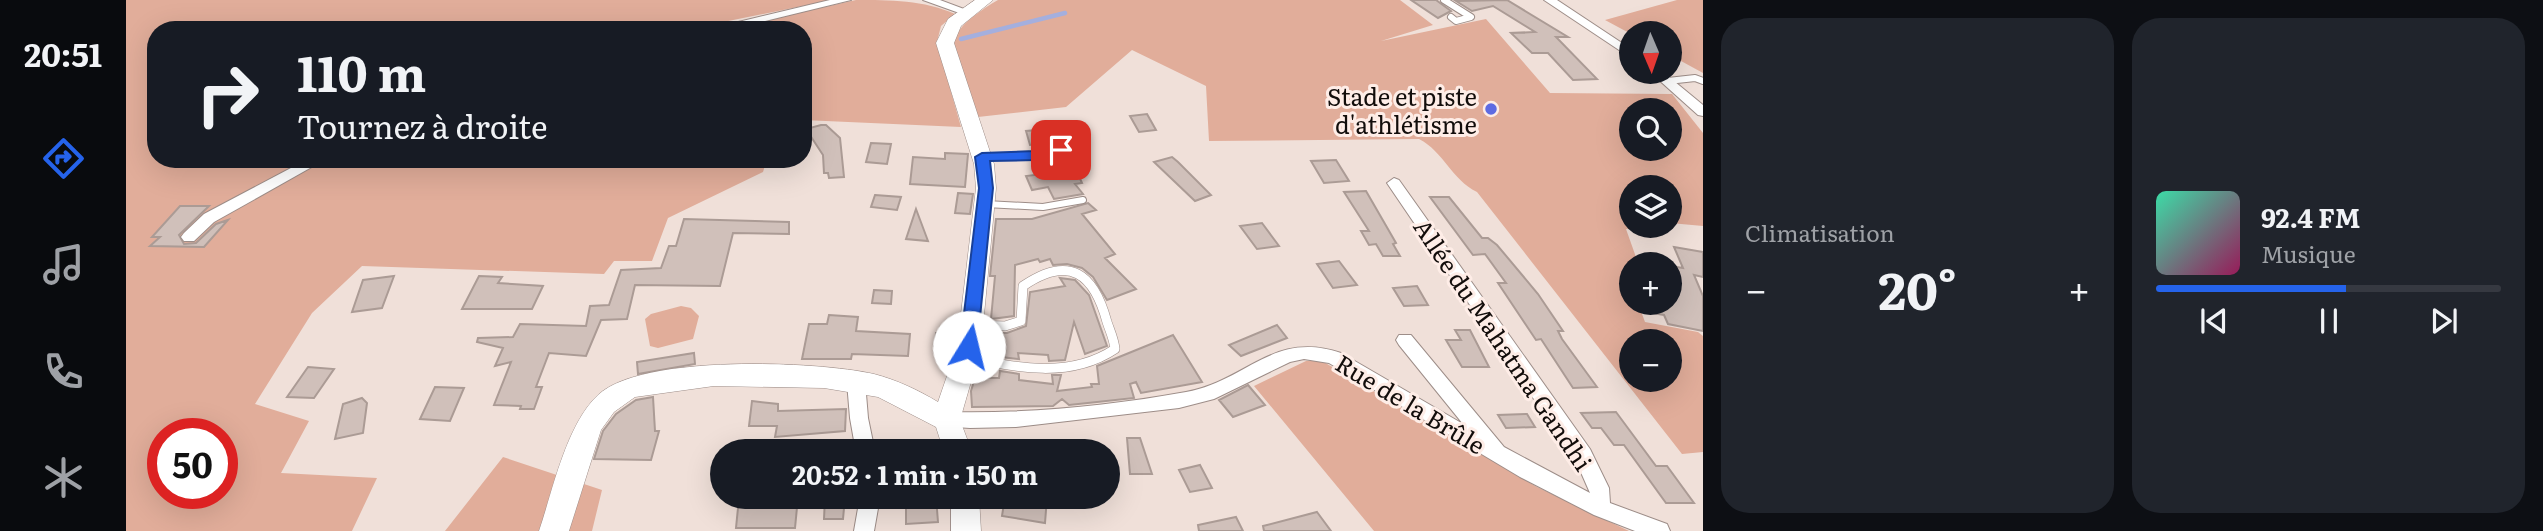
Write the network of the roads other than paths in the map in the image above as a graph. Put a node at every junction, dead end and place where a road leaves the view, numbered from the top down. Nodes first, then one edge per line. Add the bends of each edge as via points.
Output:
1 (845, 0) edge
2 (929, 0) edge
3 (985, 0) edge
4 (1444, 0) edge
5 (1550, 0) edge
6 (966, 12) junction
7 (1451, 17) dead end
8 (751, 21) edge
9 (1619, 46) edge
10 (1682, 79) edge
11 (1703, 81) edge
12 (1671, 84) edge
13 (1703, 112) edge
14 (1061, 150) dead end
15 (982, 157) junction
16 (302, 168) edge
17 (1394, 183) dead end
18 (1083, 200) dead end
19 (984, 203) junction
20 (189, 237) dead end
21 (972, 324) junction
22 (1405, 340) dead end
23 (966, 356) junction
24 (856, 382) junction
25 (947, 420) junction
26 (863, 439) edge
27 (954, 439) edge
28 (1500, 456) junction
29 (868, 509) edge
30 (1601, 509) junction
31 (554, 531) edge
32 (864, 531) edge
33 (1660, 531) edge

1 - 8 street
2 - 6 street
3 - 6 main road
4 - 7 lane via 1471,17
5 - 9 street
6 - 15 main road via 954,23 945,43
10 - 11 lane
12 - 13 street
14 - 15 lane via 1035,156
15 - 19 main road
16 - 20 street via 209,218
17 - 30 street, Allée du Mahatma Gandhi via 1583,454 1599,488
18 - 19 lane via 1043,207
19 - 21 main road
21 - 23 main road
21 - 23 lane via 1005,326 1021,321 1023,286 1070,271 1080,273 1096,288 1115,349 1055,369 1015,367
22 - 28 street
23 - 25 main road
24 - 25 main road via 899,394
24 - 26 street
24 - 31 main road via 729,375 629,388 596,413 588,428
25 - 27 main road
25 - 28 street, Rue de la Brûle via 1065,415 1205,395 1242,381 1292,352 1309,350 1335,358
28 - 30 street, Rue de la Brûle
29 - 32 street
30 - 33 street, Rue de la Brûle

